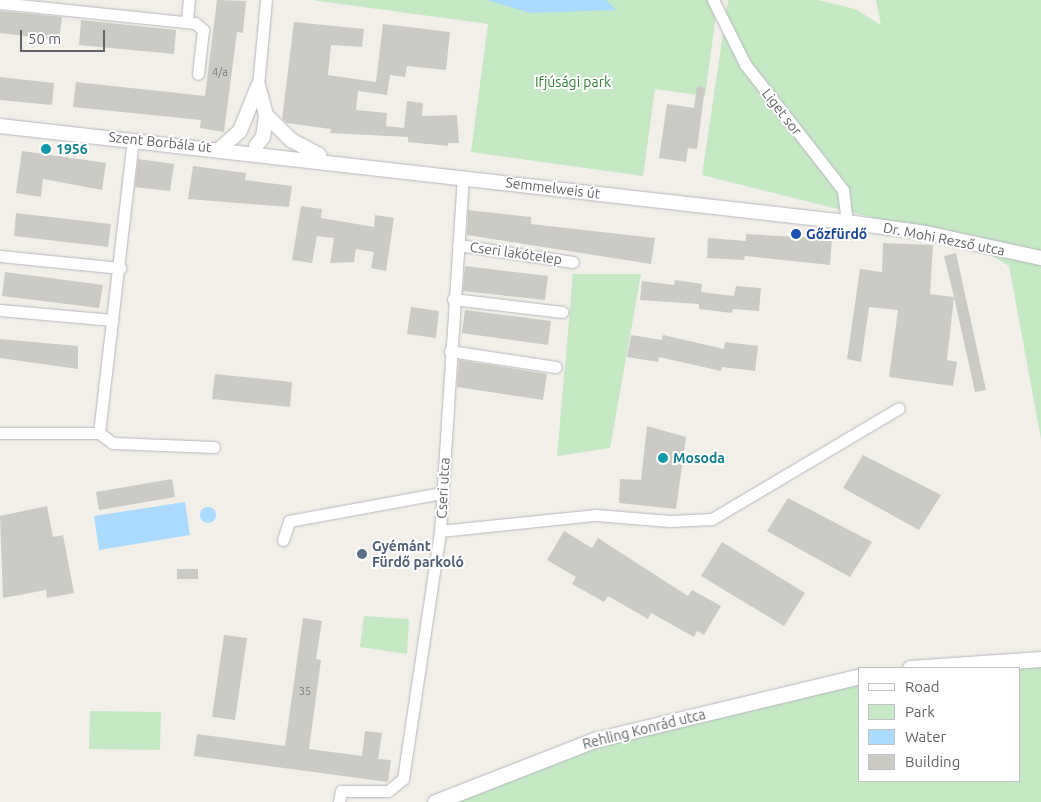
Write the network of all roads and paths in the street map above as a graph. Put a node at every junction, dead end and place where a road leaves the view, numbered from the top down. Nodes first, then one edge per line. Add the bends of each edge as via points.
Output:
1 (188, 0) edge
2 (266, 0) edge
3 (713, 0) edge
4 (0, 3) edge
5 (187, 21) junction
6 (198, 74) dead end
7 (258, 86) junction
8 (250, 111) junction
9 (266, 115) junction
10 (0, 126) edge
11 (134, 140) junction
12 (221, 148) junction
13 (256, 150) junction
14 (331, 161) junction
15 (463, 177) junction
16 (848, 222) junction
17 (458, 245) junction
18 (0, 256) edge
19 (1041, 258) edge
20 (573, 262) dead end
21 (120, 268) junction
22 (453, 299) junction
23 (0, 310) edge
24 (562, 312) dead end
25 (113, 320) junction
26 (450, 351) junction
27 (556, 367) dead end
28 (899, 408) dead end
29 (99, 432) junction
30 (0, 433) edge
31 (214, 447) dead end
32 (441, 493) junction
33 (440, 531) junction
34 (283, 540) dead end
35 (1041, 659) edge
36 (925, 667) edge
37 (858, 676) edge
38 (339, 802) edge
39 (434, 802) edge

1 - 5 street
2 - 7 street
3 - 16 street, Liget sor via 744,64 843,190
4 - 5 street
5 - 6 street via 203,30
7 - 8 street
7 - 9 street
8 - 12 street
8 - 13 street via 251,137
9 - 13 street via 263,137
9 - 14 street via 290,140
10 - 11 street, Szent Borbála út
11 - 12 street, Szent Borbála út
11 - 21 street
12 - 13 street, Szent Borbála út
13 - 14 street, Semmelweis út
14 - 15 street, Semmelweis út
15 - 16 street, Semmelweis út
15 - 17 street, Cseri utca
16 - 19 street, Dr. Mohi Rezső utca via 926,233
17 - 20 street, Cseri lakótelep
17 - 22 street, Cseri utca
18 - 21 street
21 - 25 street
22 - 24 street
22 - 26 street, Cseri utca
23 - 25 street
25 - 29 street
26 - 27 street
26 - 32 street, Cseri utca
28 - 33 street via 712,519 670,521 596,515
29 - 30 street
29 - 31 street via 113,443
32 - 33 street, Cseri utca
32 - 34 street via 289,521
33 - 38 street, Cseri utca via 403,779 388,791 341,791
35 - 36 main road
37 - 39 main road, Rehling Konrád utca via 594,740

